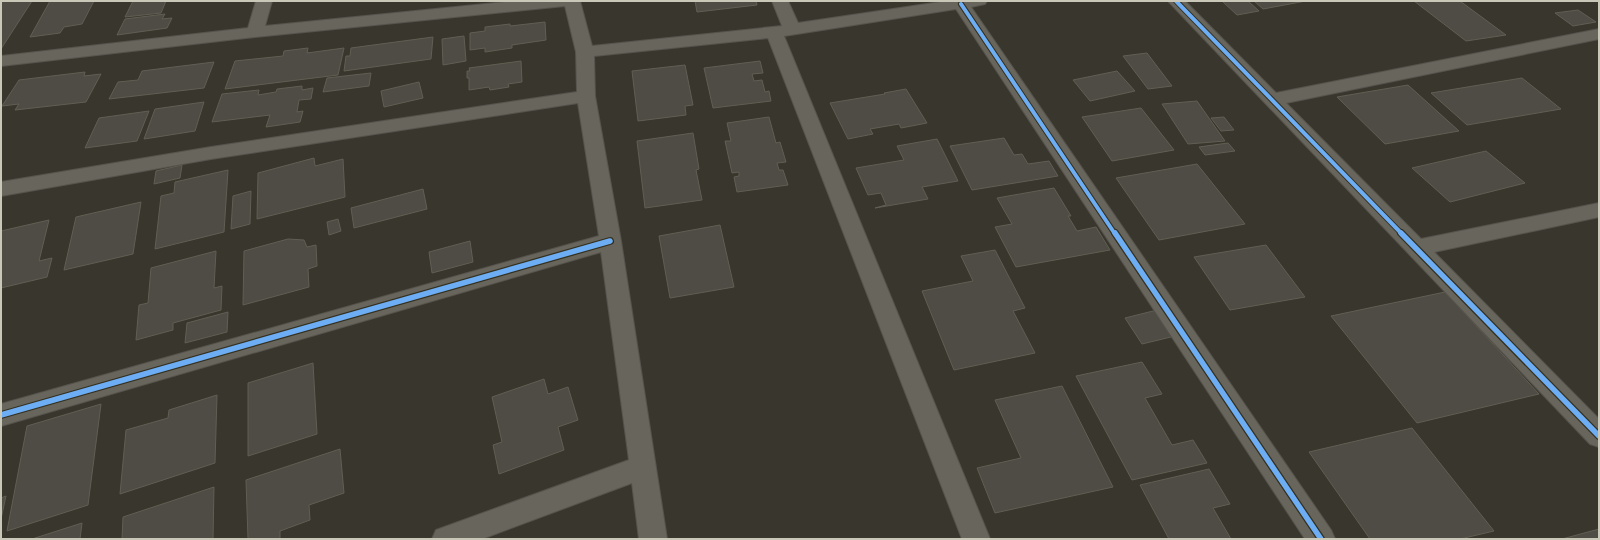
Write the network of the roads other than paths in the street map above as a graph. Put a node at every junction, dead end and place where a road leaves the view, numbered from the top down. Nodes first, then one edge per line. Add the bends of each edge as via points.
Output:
1 (264, 1) edge
2 (565, 1) edge
3 (572, 1) edge
4 (780, 1) edge
5 (1176, 1) edge
6 (970, 2) edge
7 (783, 30) junction
8 (255, 32) junction
9 (1599, 34) edge
10 (585, 52) junction
11 (1, 61) edge
12 (586, 96) junction
13 (1271, 100) junction
14 (1, 189) edge
15 (1599, 210) edge
16 (610, 241) junction
17 (1415, 248) junction
18 (1, 415) edge
19 (1599, 436) edge
20 (642, 467) junction
21 (446, 539) edge
22 (653, 539) edge
23 (976, 539) edge
24 (1321, 539) edge

1 - 8 street
2 - 8 street
3 - 10 street
4 - 7 street
5 - 13 street
6 - 7 street
6 - 24 street
7 - 10 street
7 - 23 street
8 - 11 street
9 - 13 street
10 - 12 street
12 - 14 street via 210,153
12 - 16 street
13 - 17 street
15 - 17 street
16 - 18 street
16 - 20 street
17 - 19 street
20 - 21 street
20 - 22 street

